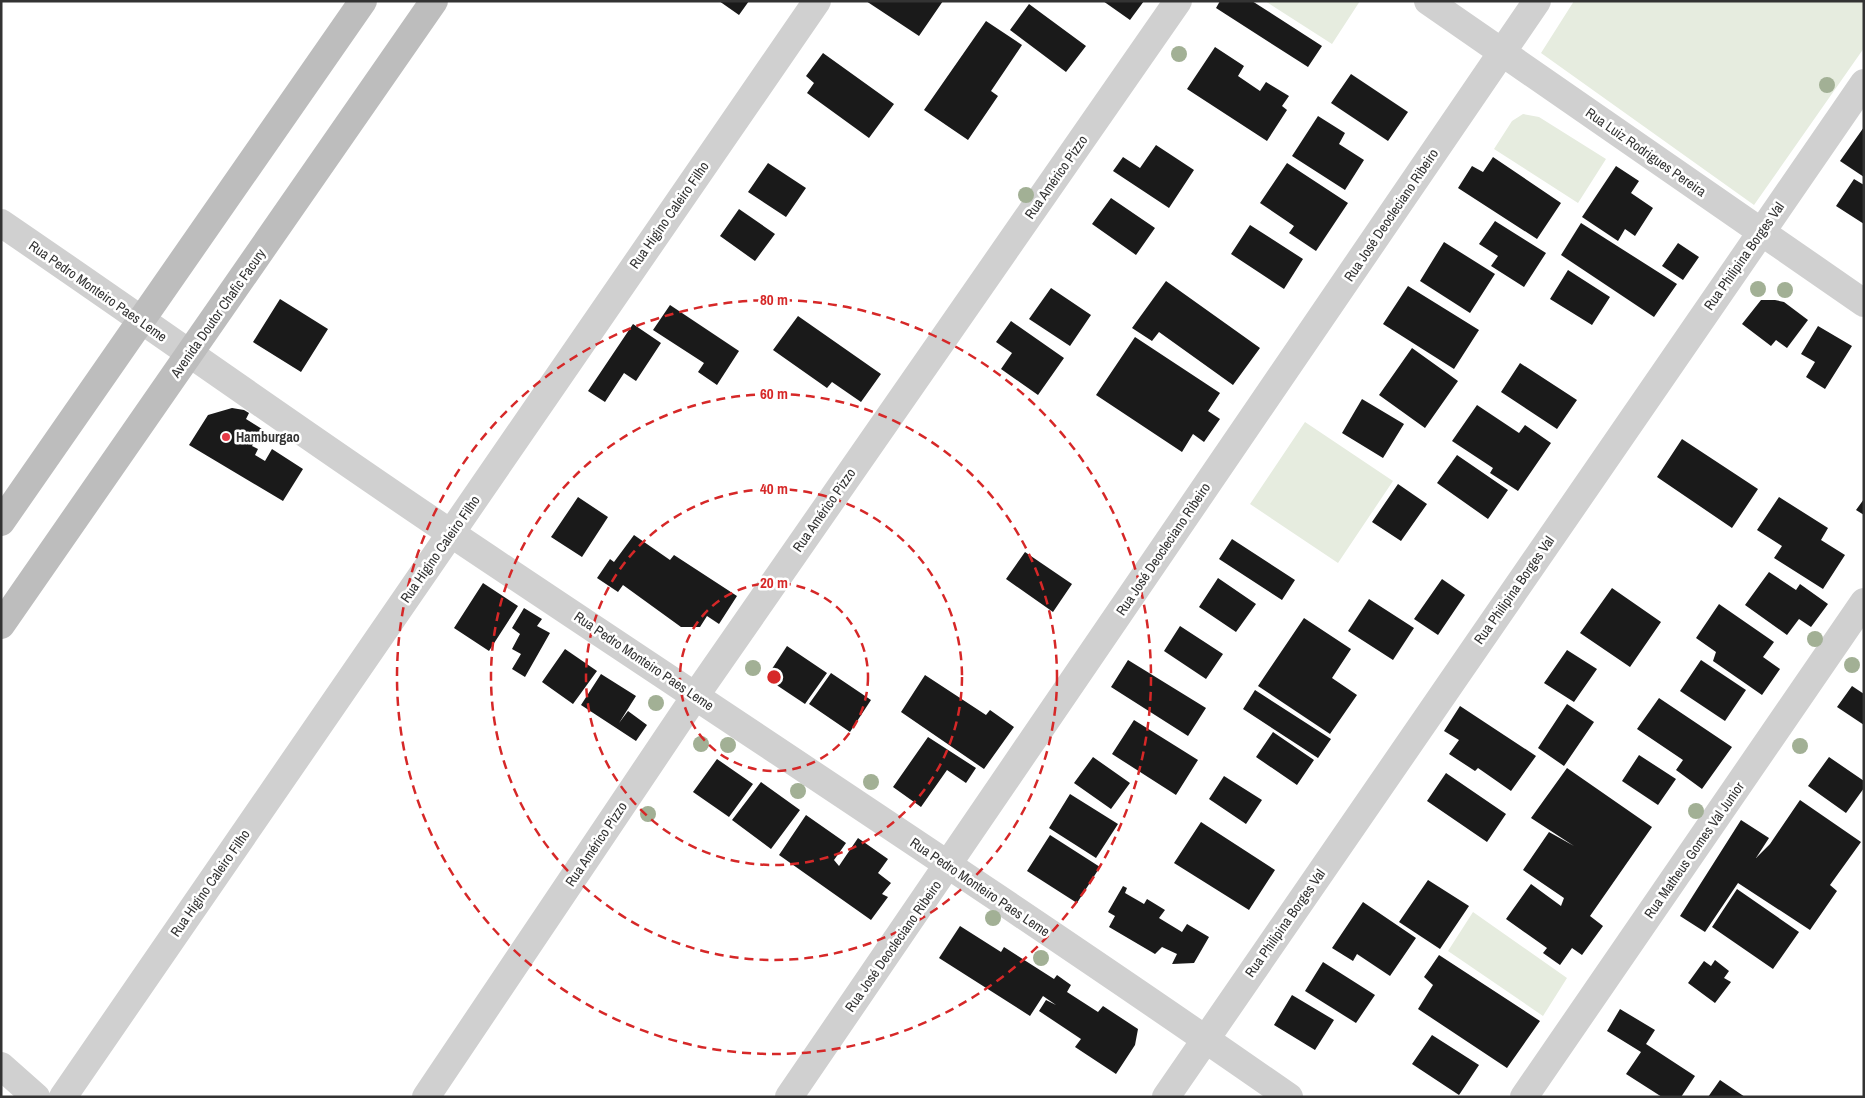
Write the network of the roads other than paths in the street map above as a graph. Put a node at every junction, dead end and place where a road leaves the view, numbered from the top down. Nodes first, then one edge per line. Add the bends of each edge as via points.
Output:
1 (364, 1) edge
2 (434, 1) edge
3 (817, 1) edge
4 (1178, 1) edge
5 (1428, 1) edge
6 (1538, 1) edge
7 (1502, 52) junction
8 (1864, 83) edge
9 (1, 223) edge
10 (1760, 231) junction
11 (1864, 303) edge
12 (142, 320) junction
13 (189, 354) junction
14 (1, 522) edge
15 (451, 533) junction
16 (1864, 602) edge
17 (1, 625) edge
18 (696, 695) junction
19 (948, 865) junction
20 (1205, 1038) junction
21 (1, 1066) edge
22 (36, 1097) edge
23 (63, 1097) edge
24 (426, 1097) edge
25 (788, 1097) edge
26 (1166, 1097) edge
27 (1289, 1097) edge
28 (1524, 1097) edge

1 - 12 main road
2 - 13 main road, Avenida Doutor Chafic Facury
3 - 15 street, Rua Higino Caleiro Filho
4 - 18 street, Rua Américo Pizzo
5 - 7 street, Rua Luiz Rodrigues Pereira
6 - 7 street, Rua José Deocleciano Ribeiro
7 - 10 street, Rua Luiz Rodrigues Pereira
7 - 19 street, Rua José Deocleciano Ribeiro
8 - 10 street, Rua Philipina Borges Val
9 - 12 street, Rua Pedro Monteiro Paes Leme
10 - 11 street, Rua Luiz Rodrigues Pereira
10 - 20 street, Rua Philipina Borges Val
12 - 13 street, Rua Pedro Monteiro Paes Leme
12 - 14 main road
13 - 15 street, Rua Pedro Monteiro Paes Leme
13 - 17 main road, Avenida Doutor Chafic Facury
15 - 18 street, Rua Pedro Monteiro Paes Leme
15 - 23 street, Rua Higino Caleiro Filho
16 - 28 street, Rua Matheus Gomes Val Junior
18 - 19 street, Rua Pedro Monteiro Paes Leme
18 - 24 street, Rua Américo Pizzo
19 - 20 street, Rua Pedro Monteiro Paes Leme
19 - 25 street, Rua José Deocleciano Ribeiro
20 - 26 street, Rua Philipina Borges Val
20 - 27 street, Rua Pedro Monteiro Paes Leme
21 - 22 street

